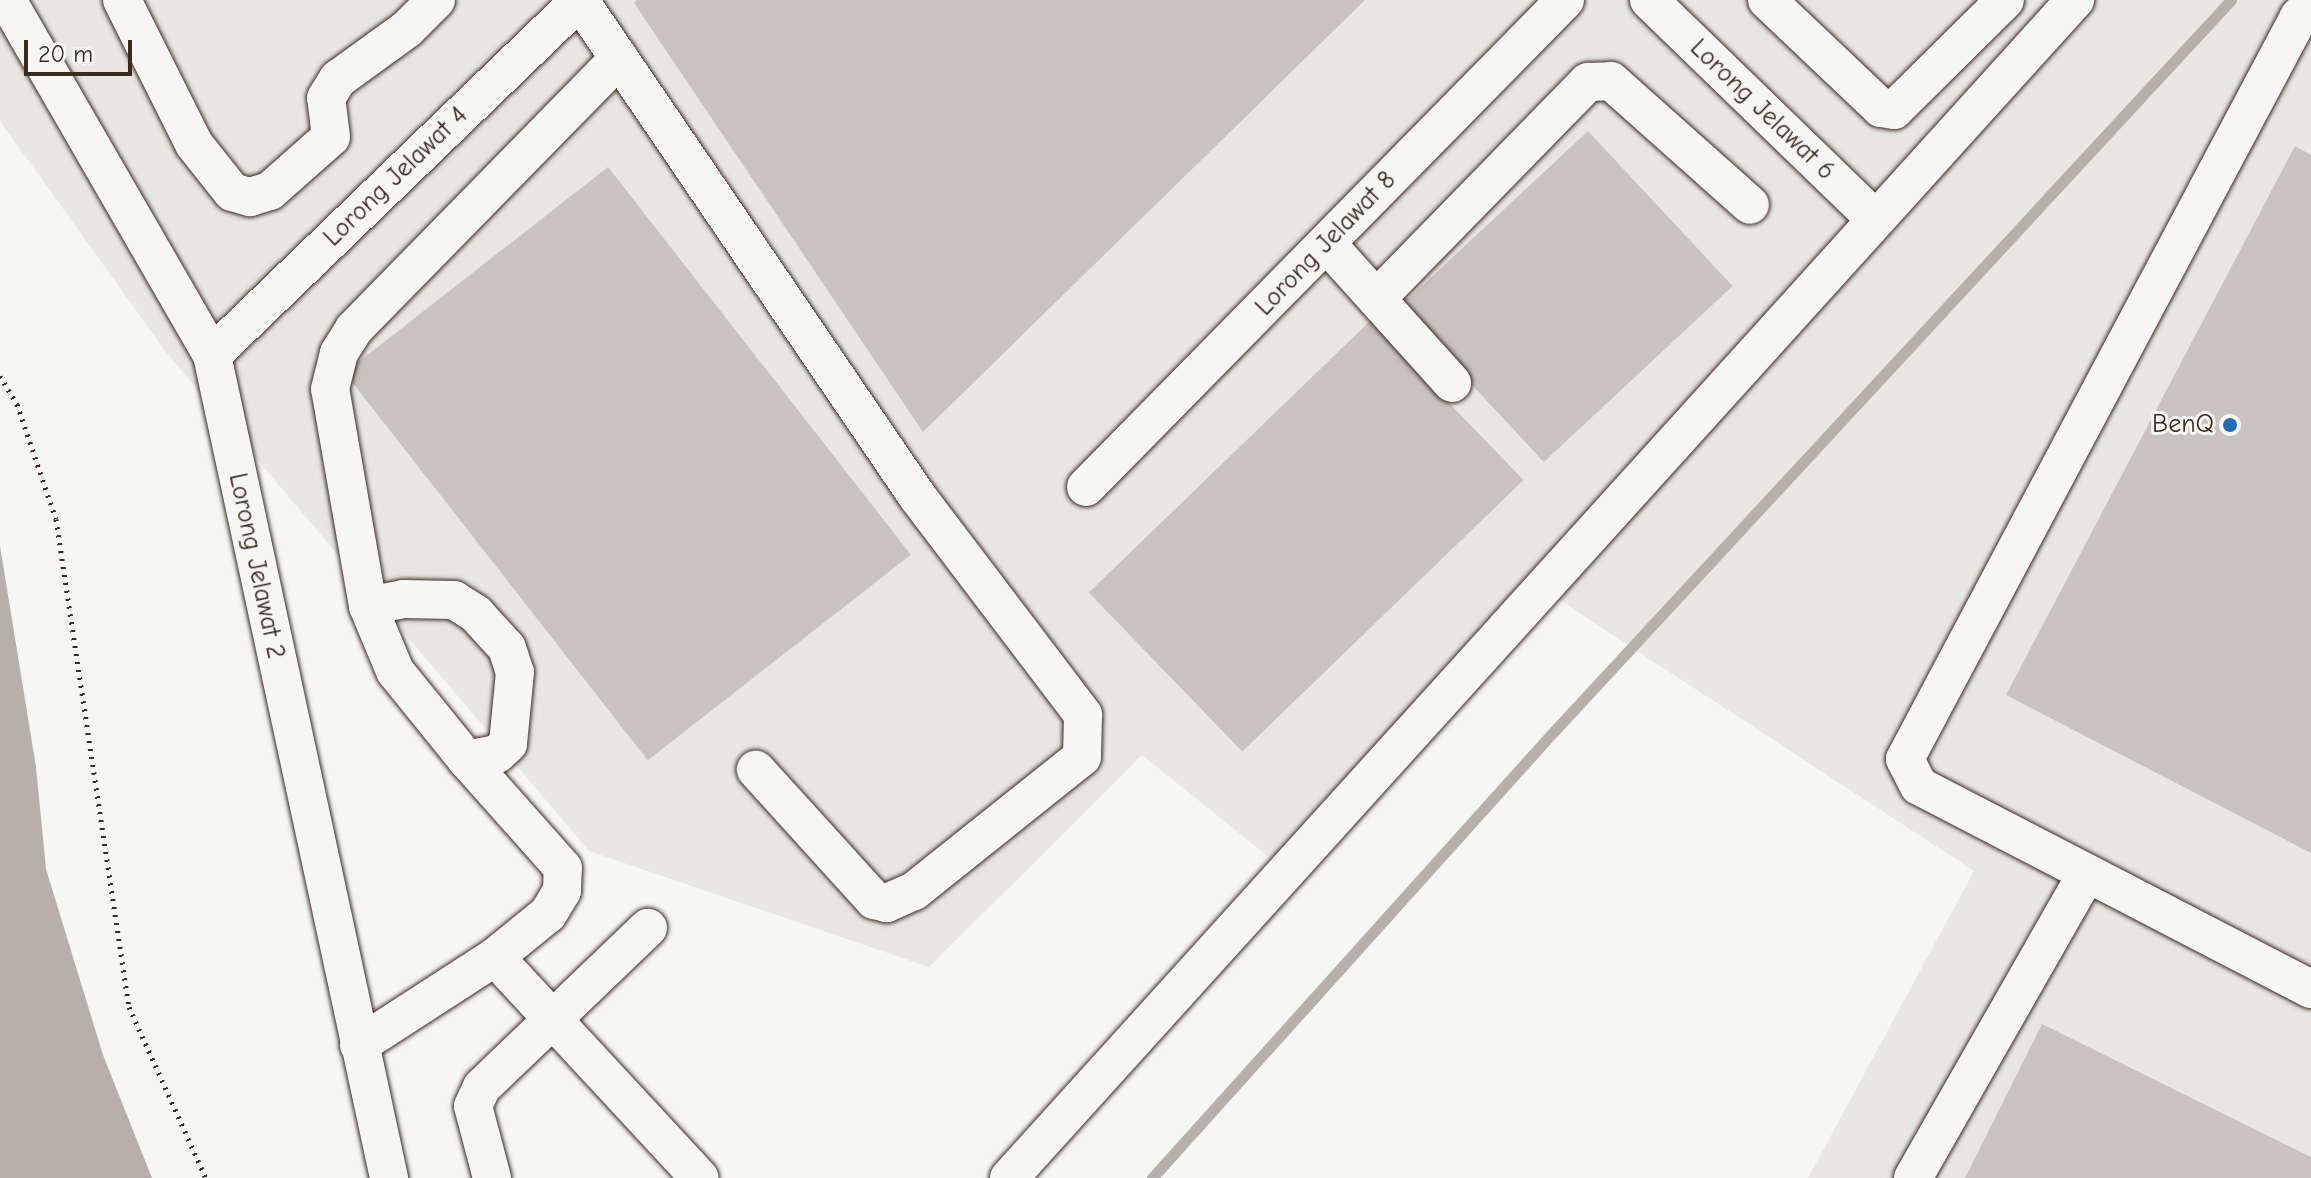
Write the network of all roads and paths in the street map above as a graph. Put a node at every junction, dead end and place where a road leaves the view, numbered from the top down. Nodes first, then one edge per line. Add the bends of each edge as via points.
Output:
1 (7, 0) edge
2 (122, 0) edge
3 (436, 0) edge
4 (580, 0) edge
5 (1565, 0) edge
6 (1649, 0) edge
7 (1767, 0) edge
8 (2005, 0) edge
9 (2075, 0) edge
10 (2311, 4) edge
11 (619, 58) junction
12 (1750, 205) dead end
13 (1875, 219) junction
14 (1327, 244) junction
15 (1377, 298) junction
16 (212, 355) junction
17 (0, 376) edge
18 (1452, 383) dead end
19 (1086, 487) dead end
20 (368, 606) junction
21 (467, 760) junction
22 (756, 770) dead end
23 (2085, 876) junction
24 (648, 928) dead end
25 (495, 957) junction
26 (2311, 989) edge
27 (550, 1016) junction
28 (359, 1045) junction
29 (206, 1178) edge
30 (389, 1178) edge
31 (492, 1178) edge
32 (700, 1178) edge
33 (1009, 1178) edge
34 (1913, 1178) edge

1 - 16 street, Lorong Jelawat 2
2 - 3 street via 194,144 232,192 250,197 270,191 331,137 326,98 338,79 407,29
4 - 11 street
4 - 16 street, Lorong Jelawat 4
5 - 14 street, Lorong Jelawat 8
6 - 13 street, Lorong Jelawat 6
7 - 8 street via 1881,108 1894,110
9 - 13 street
10 - 23 street via 1905,759 1919,786
11 - 20 street via 354,329 339,353 330,389
11 - 22 street via 917,496 1083,715 1082,757 914,891 887,903 874,900
12 - 15 street via 1611,81 1588,82
13 - 33 street
14 - 15 street
14 - 19 street, Lorong Jelawat 8
15 - 18 street
16 - 28 street, Lorong Jelawat 2
17 - 29 path via 17,404 56,519 129,1007
20 - 21 street via 395,671
20 - 21 street via 404,599 454,600 476,614 507,648 515,672 508,744 497,754
21 - 25 street via 563,868 562,891 548,914
23 - 26 street
23 - 34 street
24 - 27 street
25 - 27 street
25 - 28 street
27 - 31 street via 482,1087 473,1106
27 - 32 street
28 - 30 street, Lorong Jelawat 2

